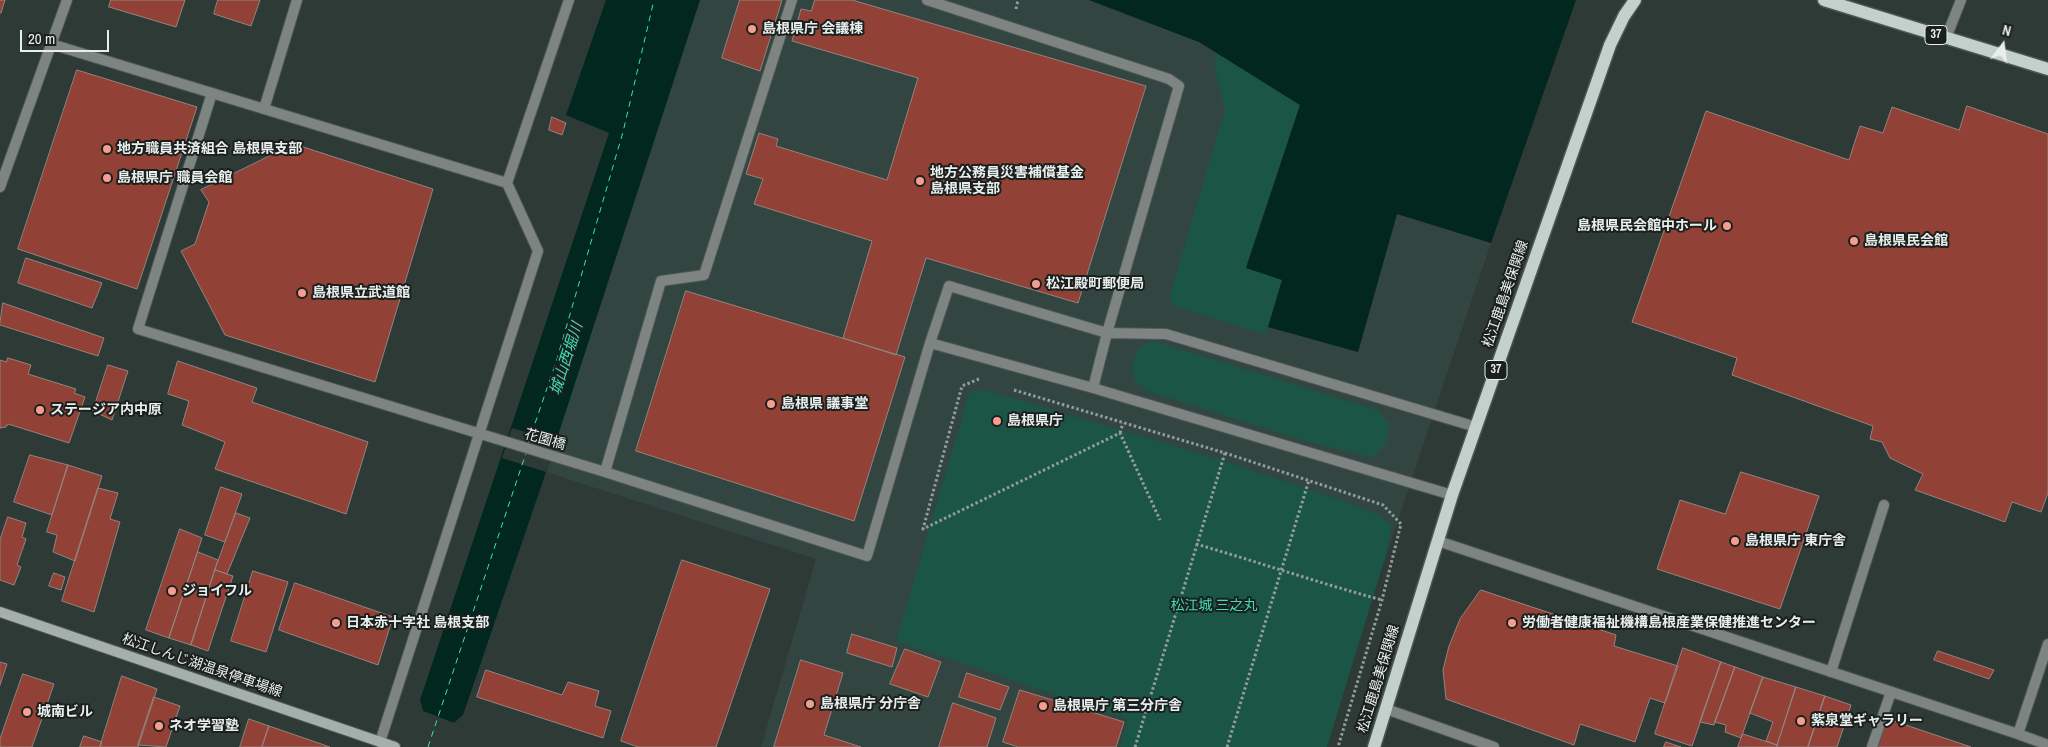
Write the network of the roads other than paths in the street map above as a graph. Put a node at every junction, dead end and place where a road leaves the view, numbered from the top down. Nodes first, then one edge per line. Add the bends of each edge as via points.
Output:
1 (67, 0) edge
2 (296, 0) edge
3 (569, 0) edge
4 (792, 0) edge
5 (927, 0) edge
6 (1635, 0) edge
7 (1824, 0) edge
8 (1961, 0) edge
9 (1946, 38) junction
10 (51, 44) junction
11 (2048, 69) edge
12 (212, 93) junction
13 (264, 109) junction
14 (507, 183) junction
15 (0, 187) edge
16 (1107, 333) junction
17 (930, 344) junction
18 (1093, 388) junction
19 (1476, 427) junction
20 (479, 435) junction
21 (605, 472) junction
22 (1452, 494) junction
23 (1884, 505) dead end
24 (1438, 541) junction
25 (0, 612) edge
26 (2048, 644) edge
27 (1831, 672) junction
28 (1891, 692) junction
29 (1386, 709) junction
30 (2018, 734) junction
31 (379, 744) edge
32 (2048, 745) edge
33 (395, 747) edge
34 (1374, 747) edge
35 (1494, 747) edge
36 (1872, 747) edge

1 - 10 street
2 - 13 street
3 - 14 street
4 - 21 street via 704,275 661,281
5 - 16 street via 1179,86
6 - 19 main road, 松江鹿島美保関線 / 37 via 1610,45
7 - 9 main road, 37
8 - 9 street
9 - 11 main road, 37
10 - 12 street
10 - 15 street
12 - 13 street
12 - 20 street, 花園橋 via 138,329
13 - 14 street
14 - 20 street via 538,251
16 - 17 street via 949,286
16 - 18 street
16 - 19 street via 1166,334
17 - 18 street
17 - 21 street, 花園橋 via 867,556
18 - 22 street
19 - 22 main road, 松江鹿島美保関線 / 37
20 - 21 street, 花園橋
20 - 31 street
22 - 24 main road, 松江鹿島美保関線 / 37
23 - 27 street
24 - 27 street
24 - 29 main road, 松江鹿島美保関線 / 37
25 - 31 main road, 松江しんじ湖温泉停車場線
26 - 30 street
27 - 28 street
28 - 30 street
28 - 36 street
29 - 34 main road, 松江鹿島美保関線 / 37
29 - 35 street
30 - 32 street
31 - 33 main road, 松江しんじ湖温泉停車場線

